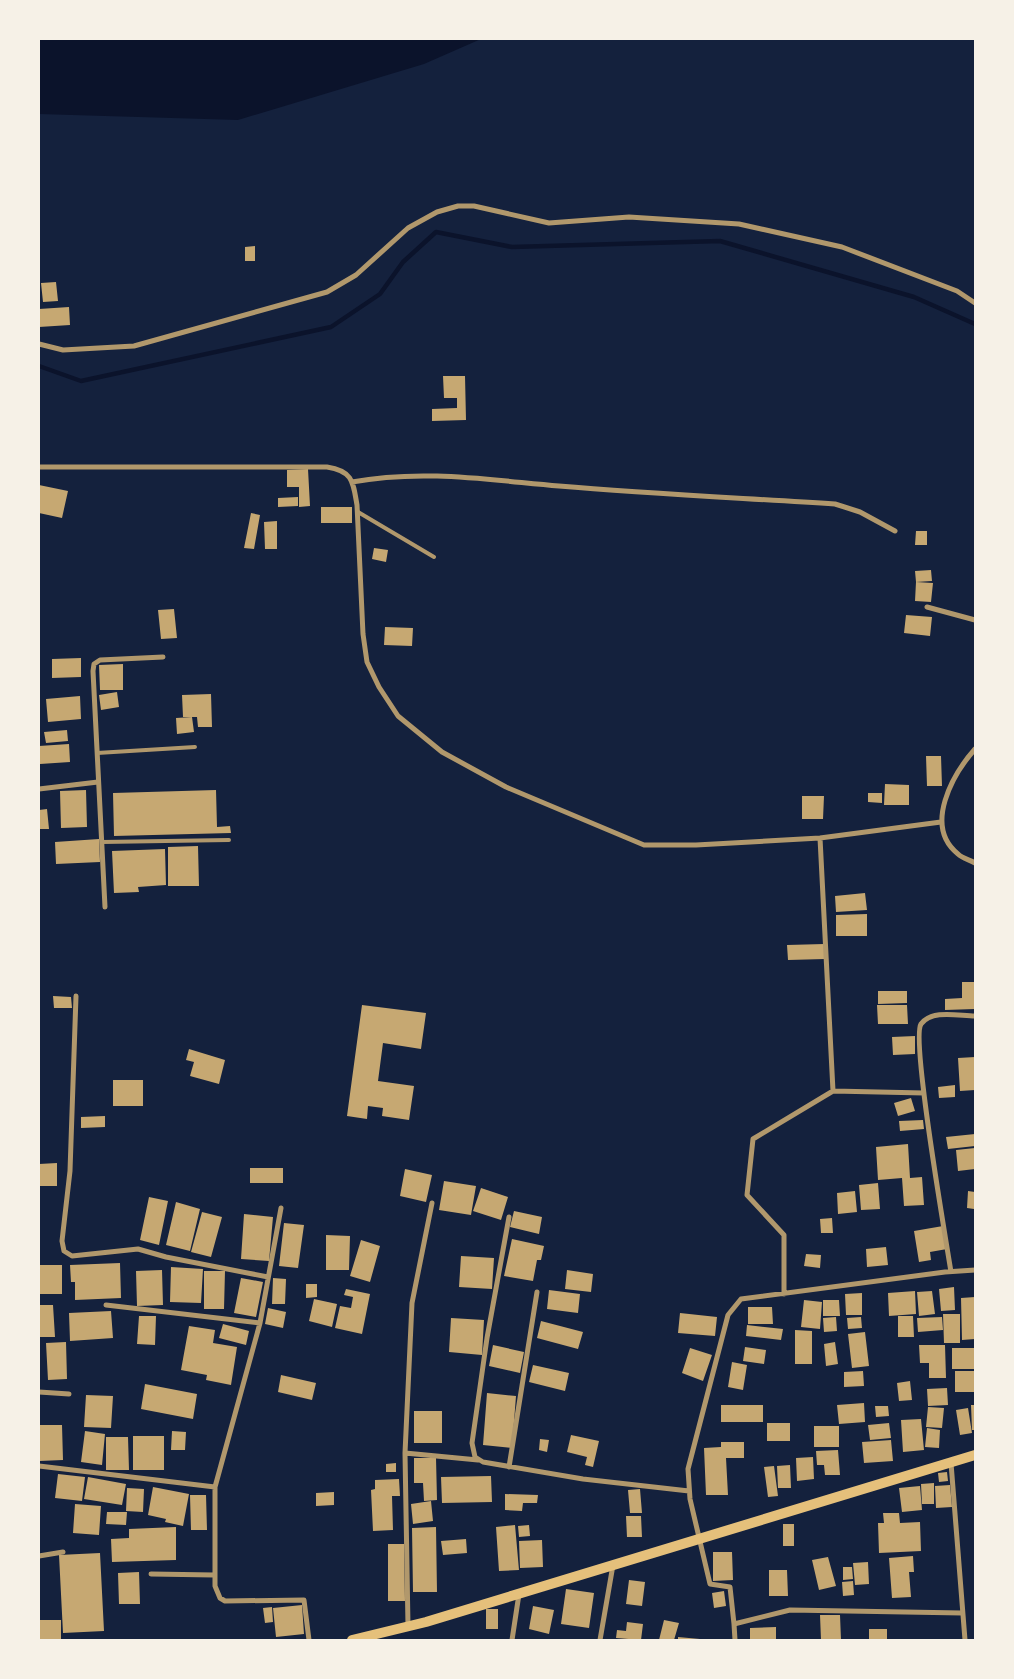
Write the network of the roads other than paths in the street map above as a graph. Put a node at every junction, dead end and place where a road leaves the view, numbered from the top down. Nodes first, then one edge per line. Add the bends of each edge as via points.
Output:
1 (975, 304) edge
2 (39, 344) edge
3 (39, 467) edge
4 (352, 482) junction
5 (358, 512) junction
6 (895, 531) dead end
7 (434, 557) dead end
8 (927, 608) dead end
9 (975, 620) edge
10 (163, 657) dead end
11 (195, 747) dead end
12 (975, 749) edge
13 (97, 753) junction
14 (98, 782) junction
15 (39, 789) edge
16 (941, 822) junction
17 (820, 838) junction
18 (229, 840) dead end
19 (102, 842) junction
20 (975, 863) edge
21 (105, 907) dead end
22 (76, 996) dead end
23 (975, 1016) edge
24 (833, 1092) junction
25 (924, 1093) junction
26 (432, 1203) dead end
27 (281, 1208) dead end
28 (509, 1218) dead end
29 (975, 1270) edge
30 (951, 1272) junction
31 (268, 1278) junction
32 (537, 1292) dead end
33 (784, 1294) junction
34 (106, 1305) dead end
35 (260, 1323) junction
36 (39, 1392) edge
37 (69, 1394) dead end
38 (405, 1452) junction
39 (975, 1455) edge
40 (478, 1460) junction
41 (951, 1462) junction
42 (39, 1466) edge
43 (509, 1467) junction
44 (215, 1486) junction
45 (689, 1491) junction
46 (699, 1539) junction
47 (63, 1552) dead end
48 (39, 1556) edge
49 (613, 1565) junction
50 (151, 1574) dead end
51 (214, 1575) junction
52 (519, 1594) junction
53 (962, 1613) junction
54 (734, 1624) junction
55 (408, 1626) junction
56 (309, 1640) edge
57 (352, 1640) edge
58 (512, 1640) edge
59 (600, 1640) edge
60 (735, 1640) edge
61 (965, 1640) edge

1 - 2 street via 957,291 842,247 739,224 629,217 549,223 474,206 458,206 437,212 408,228 356,275 327,292 134,346 63,350
3 - 4 street via 327,467 347,474
4 - 5 street
4 - 6 street via 397,475 444,475 835,504 860,512
5 - 7 lane
5 - 17 street via 367,662 398,716 442,752 506,787 644,845
8 - 9 street
10 - 13 street via 100,660 94,664
11 - 13 lane
12 - 16 street via 963,763 943,804
13 - 14 street
14 - 15 street
14 - 19 street
16 - 17 street
16 - 20 street via 945,836 957,853
17 - 24 street
18 - 19 lane
19 - 21 street
22 - 31 street via 64,1251 72,1256 138,1249 166,1258
23 - 25 street via 932,1016 920,1026 918,1037
24 - 25 street
24 - 33 street via 753,1139 747,1195 784,1235
25 - 30 street
26 - 38 street via 412,1303
27 - 31 street
28 - 40 street via 472,1443
29 - 30 street
30 - 33 street
31 - 35 street
32 - 43 street
33 - 45 street via 741,1299 728,1315 688,1469
34 - 35 street
35 - 44 street
36 - 37 street
38 - 40 street
38 - 55 street
39 - 41 main road
40 - 43 street
41 - 46 main road
41 - 53 street
42 - 44 street
43 - 45 street
44 - 51 street
45 - 46 street
46 - 49 main road
46 - 54 street via 710,1584 730,1588
47 - 48 street
49 - 52 main road
49 - 59 street
50 - 51 street
51 - 56 street via 217,1592 225,1601 304,1600
52 - 55 main road
52 - 58 street
53 - 54 street via 790,1610
53 - 61 street
54 - 60 street
55 - 57 main road

